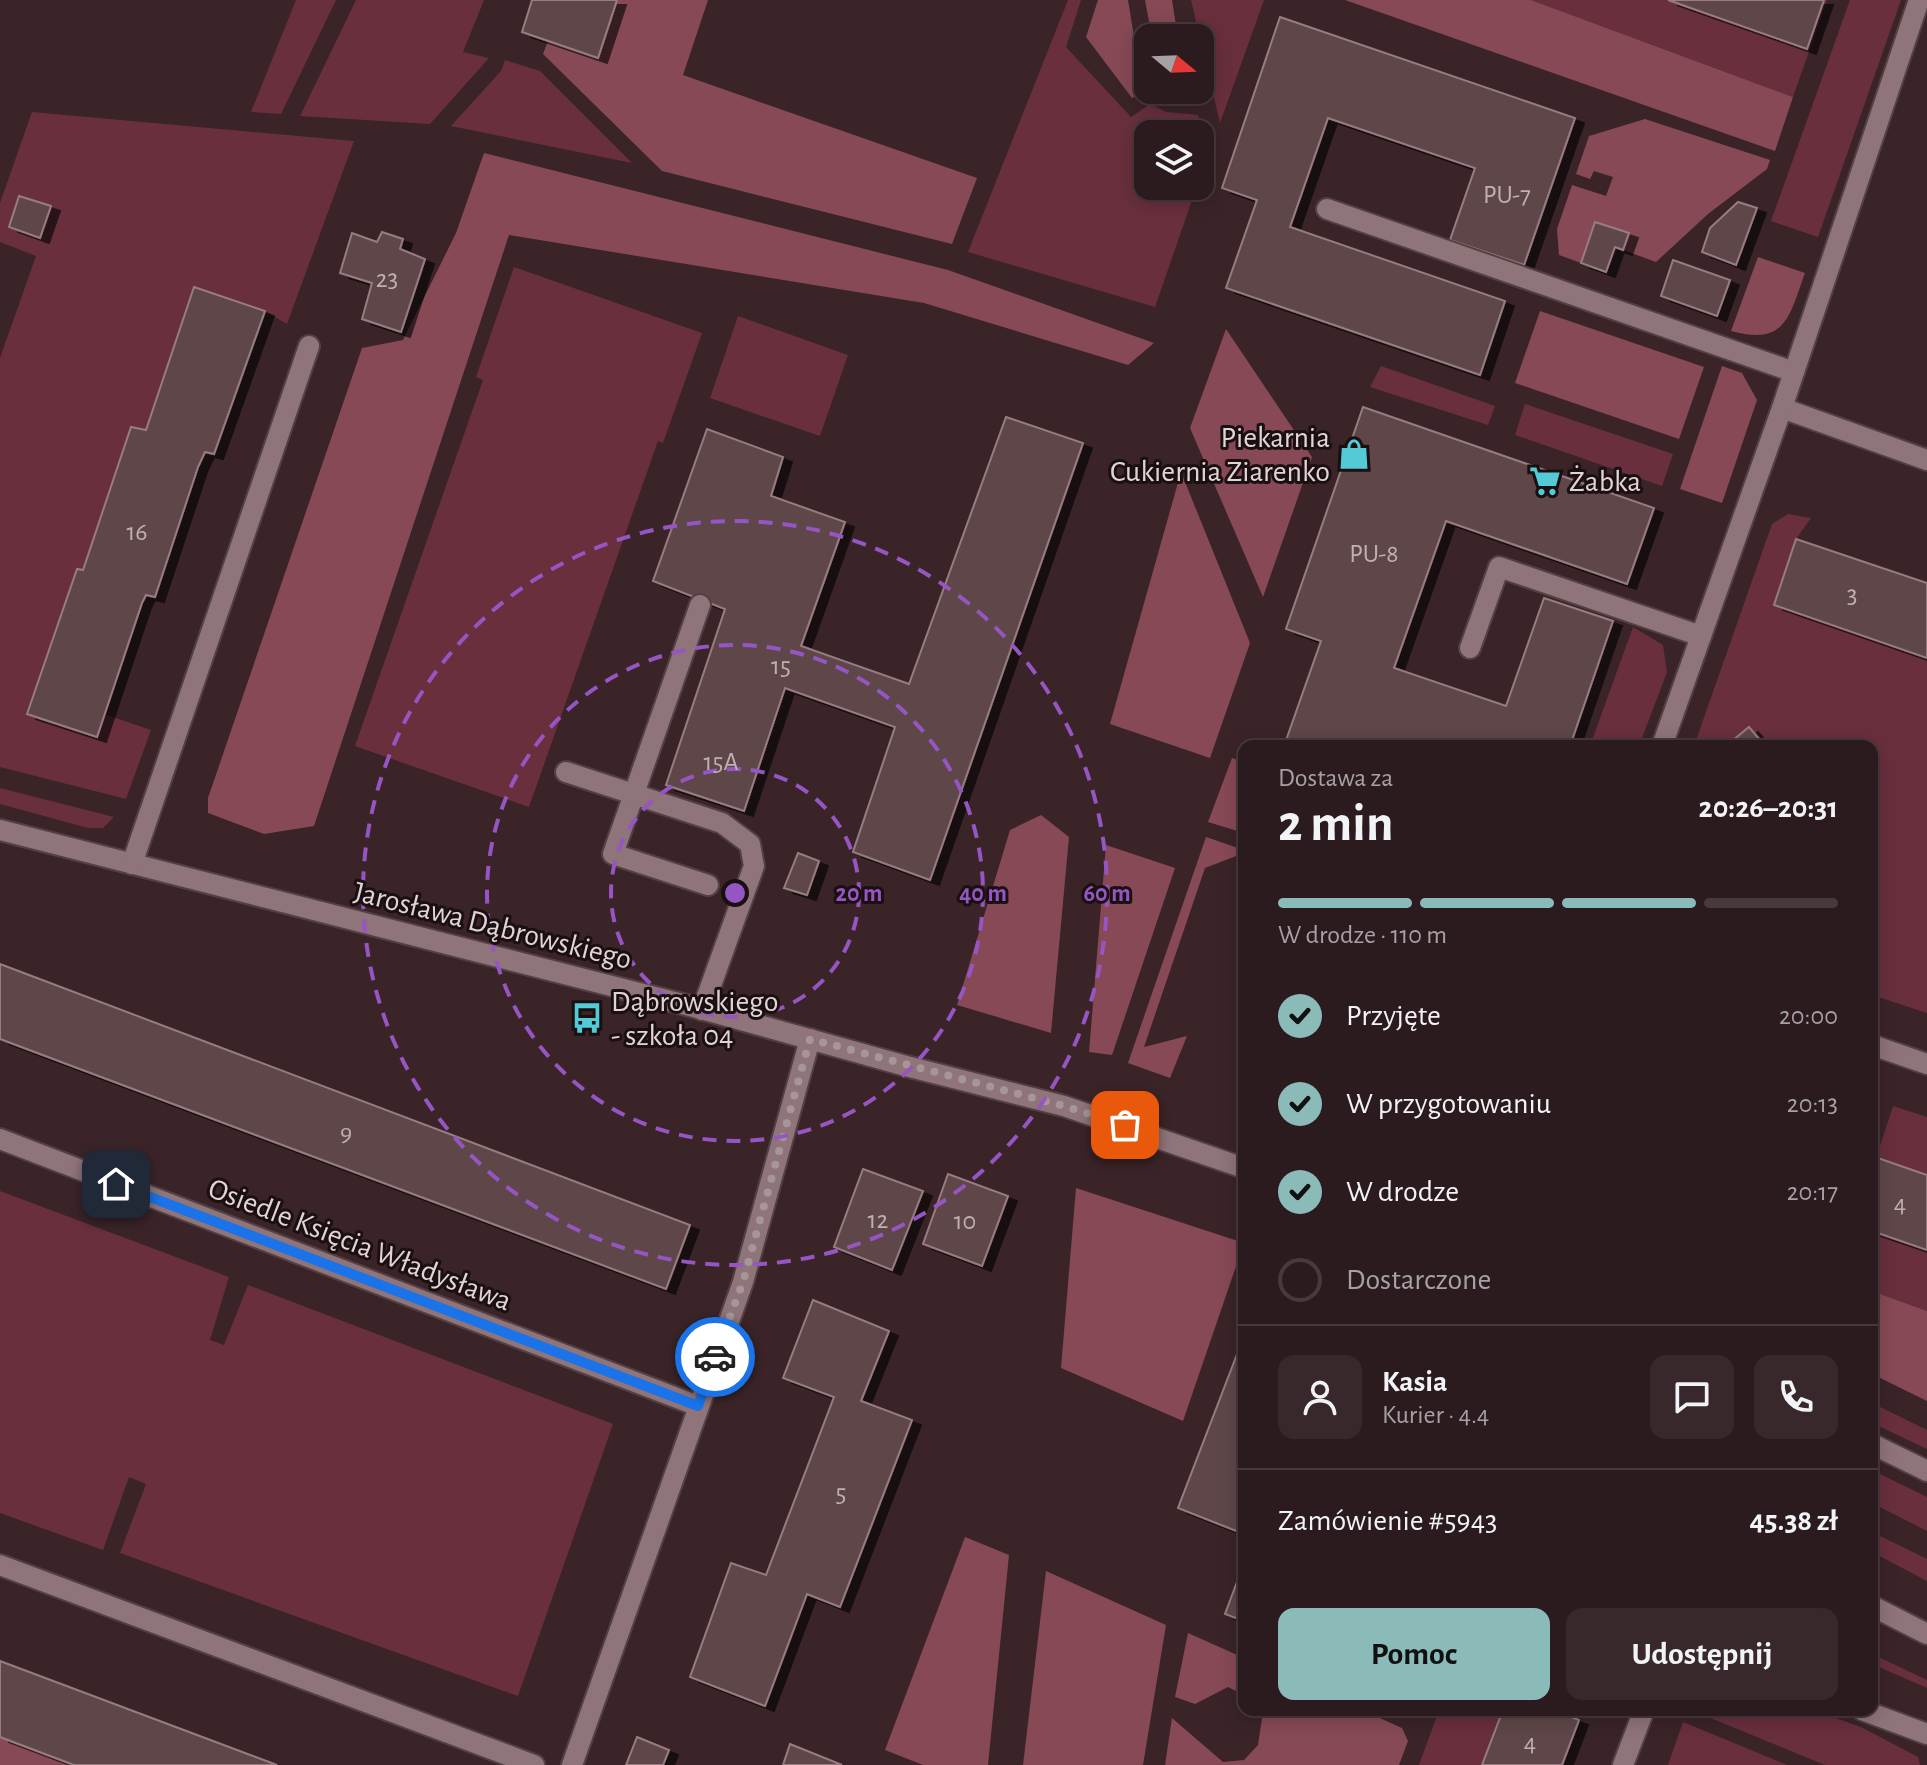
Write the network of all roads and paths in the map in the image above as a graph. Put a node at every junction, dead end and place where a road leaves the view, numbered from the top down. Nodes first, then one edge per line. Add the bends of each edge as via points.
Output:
1 (1919, 0) edge
2 (1327, 209) dead end
3 (309, 346) dead end
4 (1794, 372) junction
5 (1782, 408) junction
6 (1927, 460) edge
7 (700, 605) dead end
8 (1701, 636) junction
9 (1470, 648) dead end
10 (1664, 740) edge
11 (566, 772) dead end
12 (635, 794) junction
13 (0, 830) edge
14 (132, 864) junction
15 (708, 885) dead end
16 (702, 1010) junction
17 (810, 1039) junction
18 (1878, 1047) edge
19 (1927, 1064) edge
20 (0, 1139) edge
21 (1238, 1166) edge
22 (698, 1406) junction
23 (1878, 1447) edge
24 (1927, 1471) edge
25 (0, 1565) edge
26 (1878, 1609) edge
27 (1927, 1634) edge
28 (1642, 1716) edge
29 (1878, 1716) edge
30 (1927, 1734) edge
31 (534, 1765) edge
32 (572, 1765) edge
33 (1623, 1765) edge

1 - 4 street
2 - 4 street
3 - 14 street
4 - 5 street
5 - 6 street
5 - 8 street
7 - 12 street
8 - 9 street via 1499,567
8 - 10 street
11 - 12 street
12 - 15 street via 613,854
12 - 16 street via 722,823 750,844 754,866
13 - 14 street, Jarosława Dąbrowskiego
14 - 16 street, Jarosława Dąbrowskiego
16 - 17 street, Jarosława Dąbrowskiego
17 - 21 street, Jarosława Dąbrowskiego via 1064,1106
17 - 22 street via 743,1282
18 - 19 street
20 - 22 street, Osiedle Księcia Władysława
22 - 32 street
23 - 24 street
25 - 31 street
26 - 27 street
28 - 33 street
29 - 30 street

